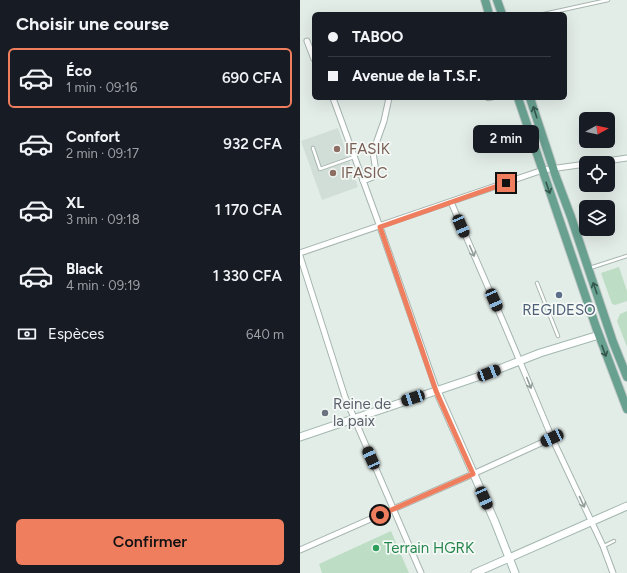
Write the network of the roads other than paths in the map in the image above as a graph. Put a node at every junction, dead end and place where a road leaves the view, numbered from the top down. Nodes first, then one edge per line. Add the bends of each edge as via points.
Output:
1 (485, 0) edge
2 (497, 0) edge
3 (608, 0) edge
4 (488, 12) edge
5 (501, 12) edge
6 (553, 12) edge
7 (307, 40) dead end
8 (312, 54) edge
9 (334, 100) edge
10 (389, 100) edge
11 (519, 100) edge
12 (531, 100) edge
13 (313, 148) dead end
14 (354, 157) junction
15 (627, 158) edge
16 (615, 160) edge
17 (579, 165) edge
18 (554, 169) junction
19 (543, 170) junction
20 (363, 181) junction
21 (451, 202) junction
22 (380, 227) junction
23 (300, 254) edge
24 (627, 256) edge
25 (588, 268) junction
26 (537, 283) dead end
27 (599, 335) junction
28 (558, 336) dead end
29 (520, 361) junction
30 (627, 377) edge
31 (436, 391) junction
32 (627, 409) edge
33 (354, 419) junction
34 (300, 437) edge
35 (552, 438) junction
36 (473, 474) junction
37 (627, 506) edge
38 (394, 509) junction
39 (591, 521) junction
40 (614, 541) dead end
41 (602, 546) junction
42 (300, 550) edge
43 (509, 558) junction
44 (421, 573) edge
45 (475, 573) edge
46 (515, 573) edge
47 (613, 573) edge

1 - 4 main road
2 - 5 main road
3 - 6 lane
7 - 8 street
9 - 14 street
10 - 20 street via 373,152 376,172 373,177
11 - 19 main road
18 -> 12 main road
13 - 14 lane via 320,168
14 - 20 street
15 - 16 street
17 - 18 street
18 - 19 street
18 - 25 main road
19 - 21 street
19 -> 27 main road
20 - 22 street
21 - 22 street
21 -> 29 street
22 - 23 street
22 - 31 street
23 - 33 street
24 - 25 lane
30 -> 25 main road
26 - 28 lane
27 - 29 street via 560,344
27 -> 32 main road
29 - 31 street
29 -> 35 street
31 - 33 street
31 - 36 street
33 - 34 street
33 - 38 street
35 - 36 street
35 -> 39 street
36 - 38 street
36 - 43 street
37 - 39 street
38 - 42 street
38 - 44 street
39 - 41 street
39 - 43 street
40 - 41 lane
41 - 47 street
43 - 45 street
43 - 46 street

